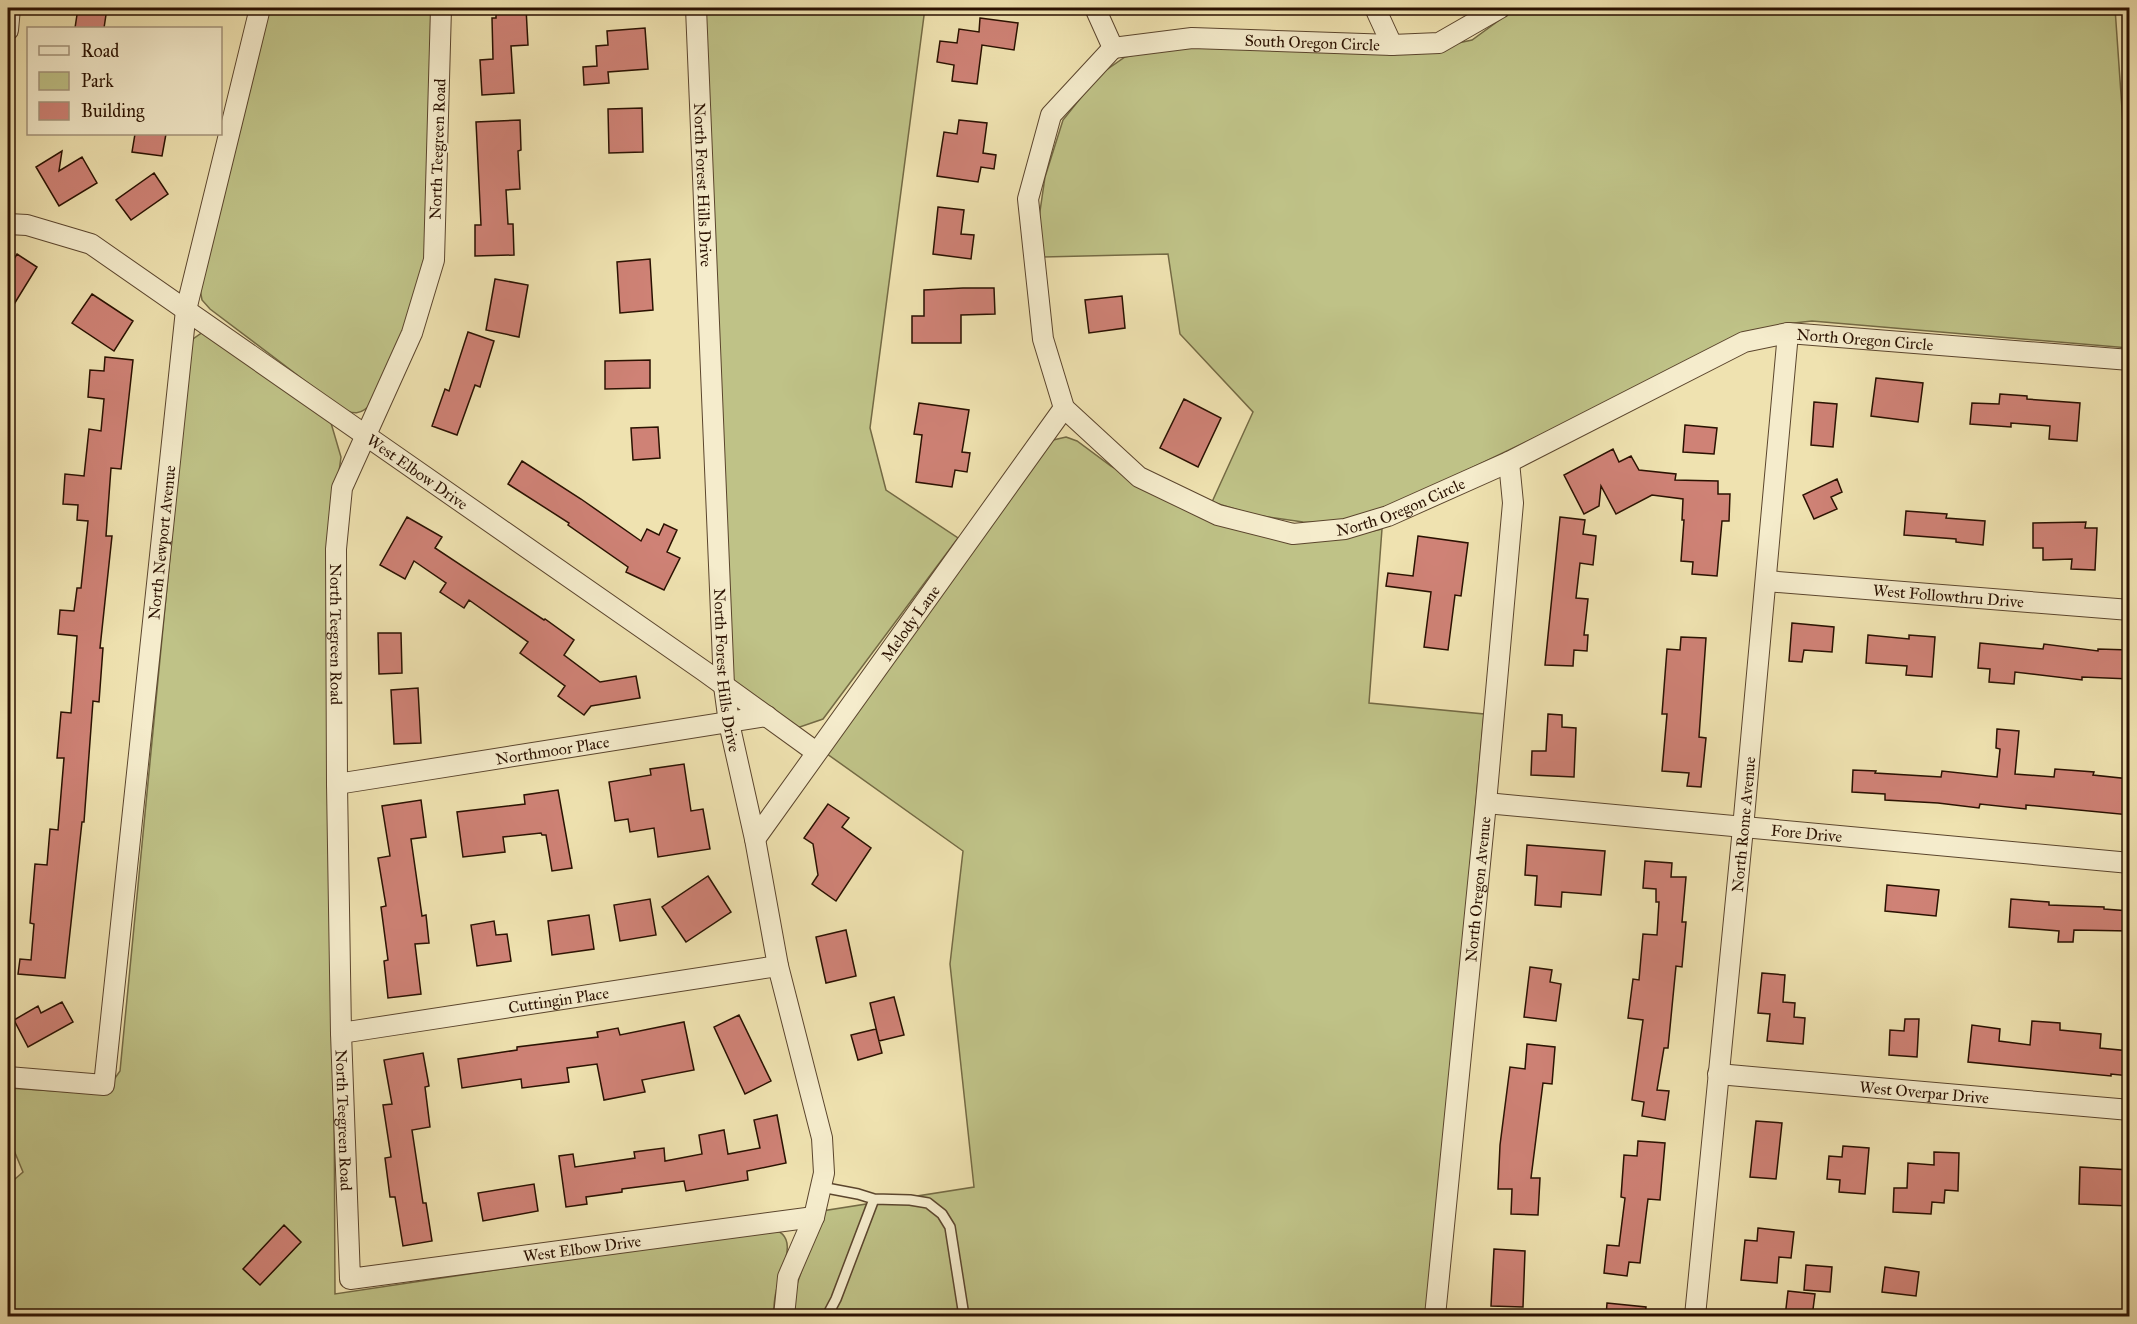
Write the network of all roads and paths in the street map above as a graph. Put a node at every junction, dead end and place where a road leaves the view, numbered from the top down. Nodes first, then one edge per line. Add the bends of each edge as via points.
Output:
1 (10, 8) edge
2 (260, 8) edge
3 (441, 8) edge
4 (696, 8) edge
5 (1095, 8) edge
6 (1375, 8) edge
7 (1500, 8) edge
8 (8, 30) edge
9 (1392, 45) junction
10 (1113, 48) junction
11 (8, 224) edge
12 (186, 310) junction
13 (1788, 333) junction
14 (2130, 360) edge
15 (1064, 408) junction
16 (365, 435) junction
17 (1509, 462) junction
18 (1766, 581) junction
19 (2130, 610) edge
20 (724, 686) junction
21 (767, 716) junction
22 (729, 723) junction
23 (816, 752) junction
24 (337, 784) junction
25 (1486, 803) junction
26 (1743, 828) junction
27 (754, 839) junction
28 (2130, 863) edge
29 (778, 966) junction
30 (341, 1033) junction
31 (1718, 1074) junction
32 (8, 1077) edge
33 (2130, 1110) edge
34 (821, 1187) junction
35 (874, 1199) junction
36 (814, 1217) junction
37 (350, 1280) joint
38 (784, 1317) edge
39 (827, 1317) edge
40 (964, 1317) edge
41 (1435, 1317) edge
42 (1695, 1317) edge

1 - 8 street
2 - 12 street, North Newport Avenue
3 - 16 street, North Teegreen Road via 434,260 412,333
4 - 20 street, North Forest Hills Drive
5 - 10 street
6 - 9 street
7 - 9 street, South Oregon Circle via 1439,43
9 - 10 street, South Oregon Circle via 1192,38
10 - 15 street via 1051,115 1028,199 1043,339
11 - 12 street, West Elbow Drive via 27,225 91,244
12 - 16 street, West Elbow Drive
12 - 32 street, North Newport Avenue via 104,1085
13 - 14 street, North Oregon Circle
13 - 17 street, North Oregon Circle via 1744,342
13 - 18 street, North Rome Avenue
15 - 17 street, North Oregon Circle via 1139,477 1218,515 1293,534 1345,529 1388,516
15 - 23 street, Melody Lane
16 - 20 street, West Elbow Drive
16 - 24 street, North Teegreen Road via 342,488 336,549
17 - 25 street, North Oregon Avenue via 1513,503
18 - 19 street, West Followthru Drive
18 - 26 street, North Rome Avenue
20 - 21 street, West Elbow Drive
20 - 22 street, North Forest Hills Drive
21 - 22 street, Northmoor Place
21 - 23 street, West Elbow Drive
22 - 24 street, Northmoor Place
22 - 27 street, North Forest Hills Drive
23 - 27 street, Melody Lane
24 - 30 street, North Teegreen Road
25 - 26 street, Fore Drive
25 - 41 street, North Oregon Avenue
26 - 28 street, Fore Drive
26 - 31 street, North Rome Avenue
27 - 29 street, North Forest Hills Drive
29 - 30 street, Cuttingin Place
29 - 34 street, North Forest Hills Drive via 822,1138
30 - 37 street, North Teegreen Road
31 - 33 street, West Overpar Drive
31 - 42 street, North Rome Avenue
34 - 35 lane
34 - 36 street, North Forest Hills Drive
35 - 39 lane
35 - 40 lane via 928,1203 942,1214 950,1227
36 - 37 street, West Elbow Drive
36 - 38 street, North Forest Hills Drive via 789,1277

